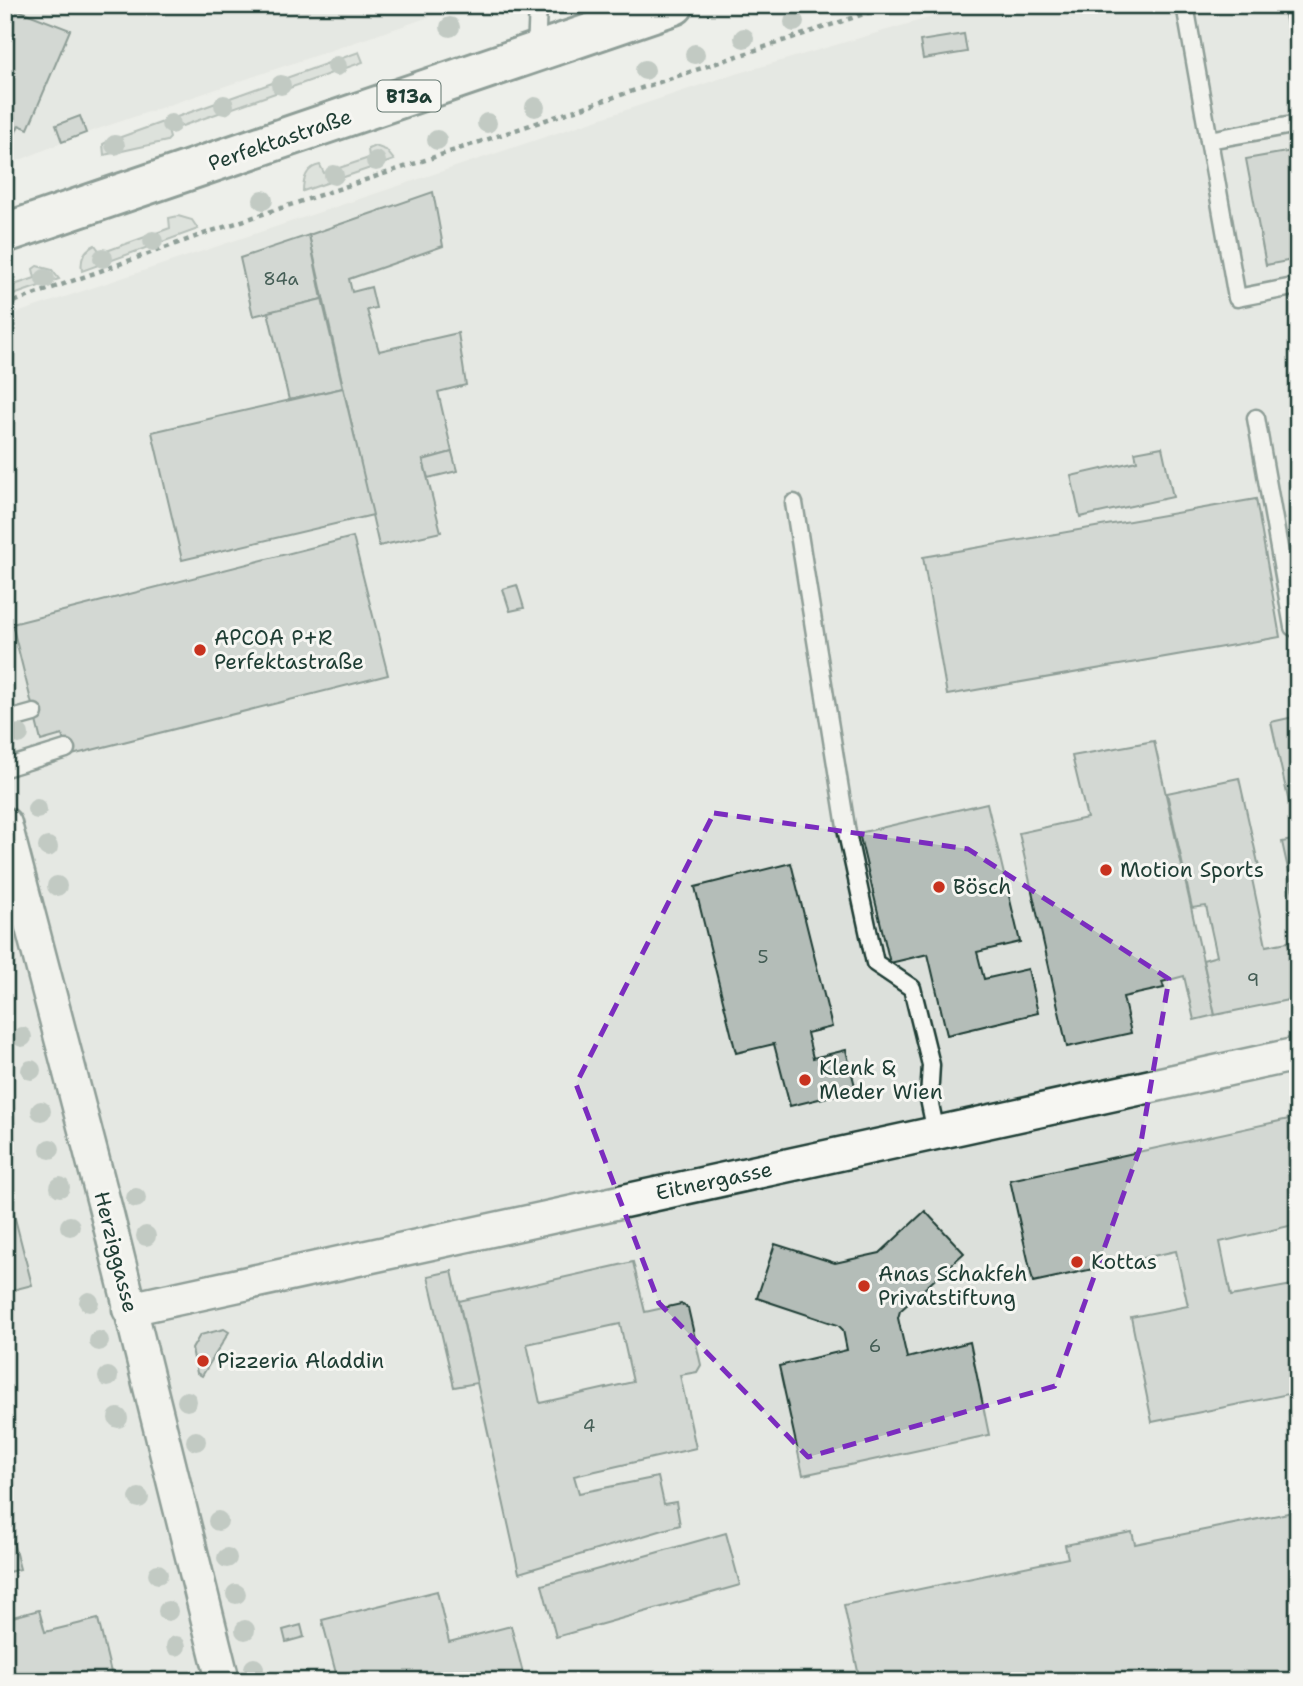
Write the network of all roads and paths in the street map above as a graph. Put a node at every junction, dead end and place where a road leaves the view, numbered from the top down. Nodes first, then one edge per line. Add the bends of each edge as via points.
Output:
1 (538, 5) edge
2 (674, 5) edge
3 (891, 5) edge
4 (1185, 5) edge
5 (536, 52) junction
6 (1298, 124) edge
7 (1209, 140) junction
8 (5, 233) edge
9 (1298, 286) edge
10 (5, 305) edge
11 (1256, 418) dead end
12 (794, 503) dead end
13 (1298, 629) edge
14 (34, 713) dead end
15 (5, 721) edge
16 (66, 749) dead end
17 (5, 768) edge
18 (5, 824) edge
19 (17, 915) edge
20 (1298, 1054) edge
21 (936, 1133) junction
22 (130, 1309) junction
23 (223, 1681) edge

1 - 5 lane
2 - 5 main road, Perfektastraße / B13a
3 - 10 path via 212,230
4 - 7 lane
5 - 8 main road, Perfektastraße / B13a
6 - 7 lane
7 - 9 lane via 1237,298
11 - 13 lane via 1293,627
12 - 21 lane via 847,833 875,963 912,988 931,1065 929,1098
14 - 15 lane
16 - 17 lane
18 - 19 street, Herziggasse
19 - 22 street, Herziggasse
20 - 21 street, Eitnergasse
21 - 22 street, Eitnergasse
22 - 23 street, Herziggasse

